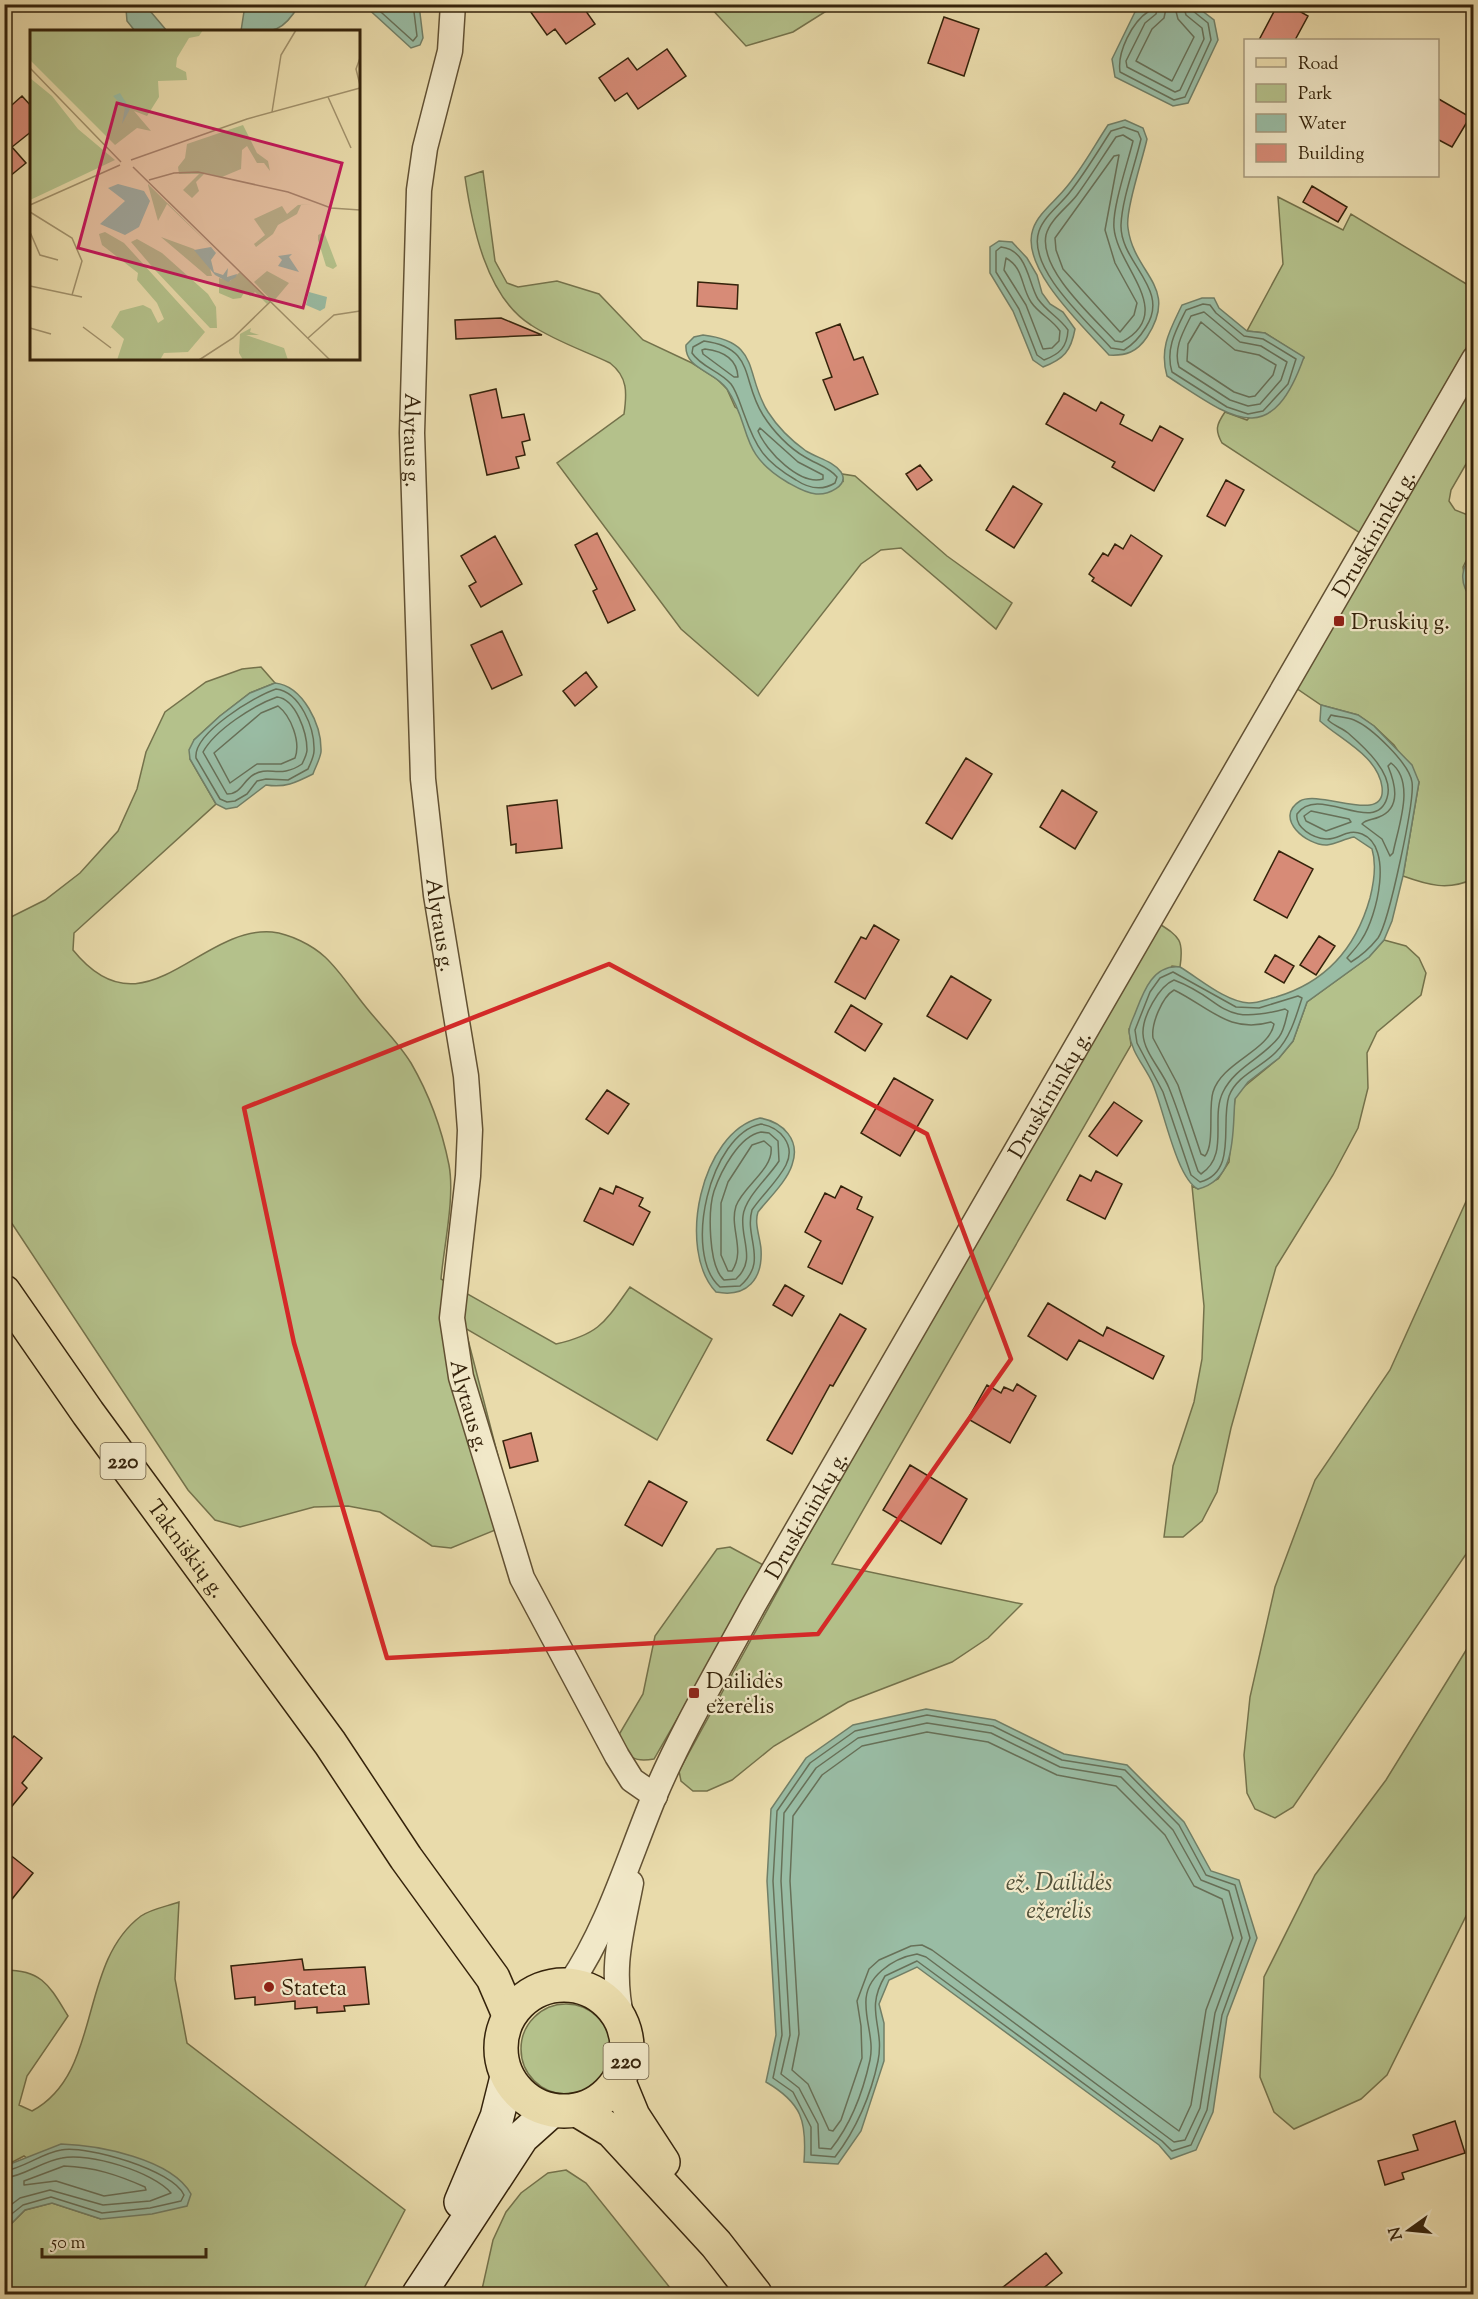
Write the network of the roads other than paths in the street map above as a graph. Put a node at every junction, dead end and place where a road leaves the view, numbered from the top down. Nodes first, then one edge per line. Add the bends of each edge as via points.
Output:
1 (453, 4) edge
2 (1473, 359) edge
3 (4, 1292) edge
4 (330, 1743) junction
5 (655, 1796) junction
6 (639, 1836) junction
7 (559, 1985) junction
8 (509, 2015) junction
9 (622, 2020) junction
10 (507, 2077) junction
11 (619, 2082) junction
12 (565, 2111) junction
13 (716, 2244) junction
14 (424, 2286) edge
15 (755, 2295) edge

1 - 5 street, Alytaus g. via 450,51 425,148 419,190 412,433 423,779 436,895 466,1076 470,1130 453,1328 461,1377 522,1578 617,1756 632,1780
2 - 5 street, Druskininkų g. via 759,1596
3 - 4 main road, Takniškių g. / 220
4 - 7 main road, 220 via 422,1847 509,1966 526,1979
4 - 8 main road, 220 via 406,1858 493,1978
5 - 6 street, Druskininkų g.
6 - 7 street via 589,1957
6 - 9 street via 616,1963 615,1989
7 - 8 main road, 220 via 525,1997
7 - 9 main road, 220 via 591,1990 609,2003
8 - 10 main road, 220 via 501,2035 500,2057
9 - 11 main road, 220 via 627,2051
10 - 12 main road, 220 via 525,2099
10 - 14 main road via 497,2117
11 - 12 main road, 220 via 602,2100
11 - 13 main road, 220 via 633,2116
12 - 13 main road, 220 via 612,2131
12 - 14 main road via 522,2137
13 - 15 main road, 220

